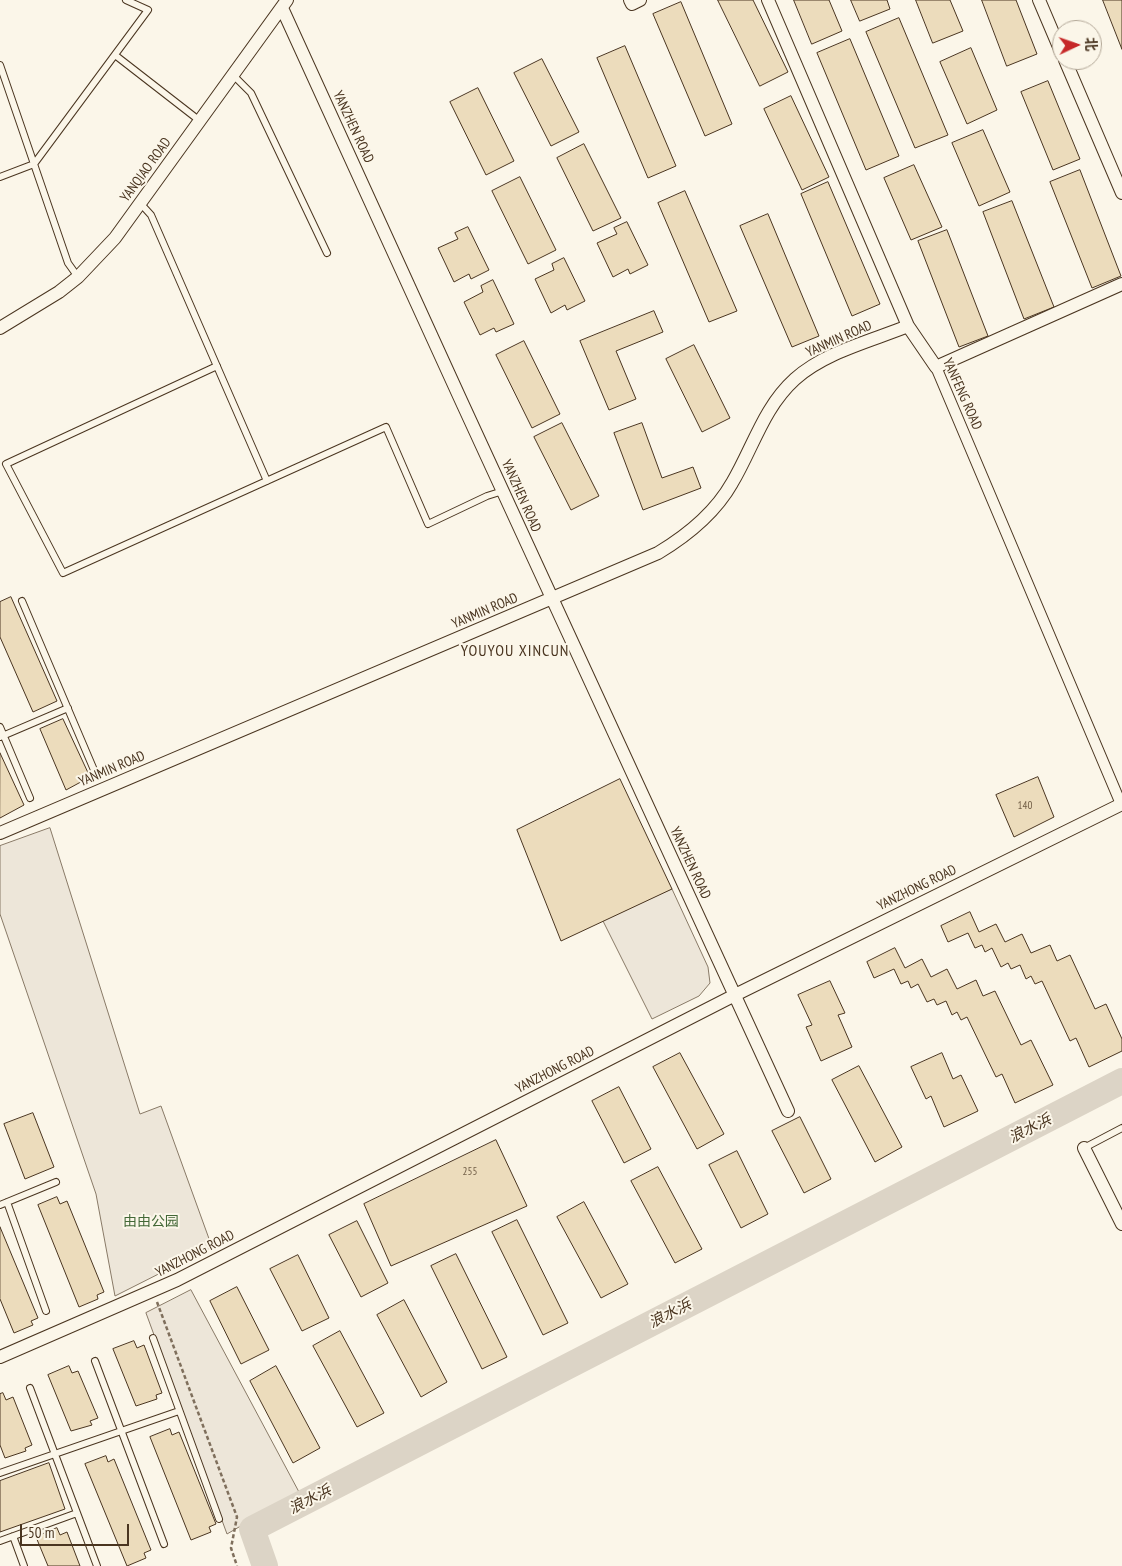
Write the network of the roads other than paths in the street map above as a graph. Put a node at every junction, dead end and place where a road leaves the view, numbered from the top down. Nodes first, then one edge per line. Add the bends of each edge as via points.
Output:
1 (126, 0) edge
2 (630, 0) edge
3 (640, 0) edge
4 (768, 0) edge
5 (1039, 0) edge
6 (284, 4) edge
7 (1052, 31) edge
8 (115, 55) junction
9 (0, 65) edge
10 (1069, 70) edge
11 (233, 75) junction
12 (200, 120) junction
13 (34, 164) junction
14 (0, 177) edge
15 (1122, 193) edge
16 (140, 203) junction
17 (327, 253) dead end
18 (78, 277) junction
19 (1122, 284) edge
20 (908, 326) junction
21 (0, 328) edge
22 (217, 366) junction
23 (936, 367) junction
24 (267, 481) junction
25 (503, 491) junction
26 (550, 599) junction
27 (22, 601) dead end
28 (68, 708) junction
29 (0, 727) edge
30 (2, 736) edge
31 (94, 770) dead end
32 (30, 798) dead end
33 (1122, 804) edge
34 (0, 833) edge
35 (735, 995) junction
36 (788, 1111) dead end
37 (1122, 1128) edge
38 (1084, 1148) joint
39 (56, 1182) dead end
40 (2, 1203) edge
41 (1122, 1224) edge
42 (46, 1311) dead end
43 (153, 1338) dead end
44 (0, 1357) edge
45 (95, 1360) dead end
46 (30, 1388) dead end
47 (179, 1412) junction
48 (121, 1431) junction
49 (55, 1453) junction
50 (0, 1473) edge
51 (77, 1513) junction
52 (219, 1519) dead end
53 (13, 1536) junction
54 (0, 1541) edge
55 (164, 1544) dead end
56 (24, 1566) edge
57 (97, 1566) edge

1 - 8 lane via 148,10
2 - 3 street via 632,4
4 - 20 street, YANFENG ROAD
5 - 7 street
6 - 11 street, YANQIAO ROAD
6 - 25 street, YANZHEN ROAD
8 - 12 lane
8 - 13 lane
9 - 13 lane
10 - 15 street
11 - 12 street, YANQIAO ROAD
11 - 17 lane via 251,93
12 - 16 street, YANQIAO ROAD
13 - 14 lane
13 - 18 lane via 68,263
16 - 18 street, YANQIAO ROAD via 115,238
16 - 22 lane via 151,215
18 - 21 street, YANQIAO ROAD
19 - 23 street
20 - 23 street, YANFENG ROAD
20 - 26 street, YANMIN ROAD via 830,357 794,379 765,416 733,483 720,502 678,541 636,563
22 - 24 lane
22 - 24 lane via 6,464 63,573
23 - 33 street, YANFENG ROAD
24 - 25 lane via 386,427 428,524
25 - 26 street, YANZHEN ROAD
26 - 34 street, YANMIN ROAD
26 - 35 street, YANZHEN ROAD
27 - 28 lane
28 - 30 lane
28 - 31 lane
29 - 30 lane
30 - 32 lane
33 - 35 street, YANZHONG ROAD
35 - 36 street, YANZHEN ROAD
35 - 44 street, YANZHONG ROAD via 153,1292
37 - 38 lane
38 - 41 street
39 - 40 lane
40 - 42 lane
43 - 47 lane
45 - 48 lane
46 - 49 lane
47 - 48 lane
47 - 52 lane
48 - 49 lane
48 - 55 lane
49 - 50 lane
49 - 51 lane
51 - 53 lane
51 - 57 lane
53 - 54 lane
53 - 56 lane

